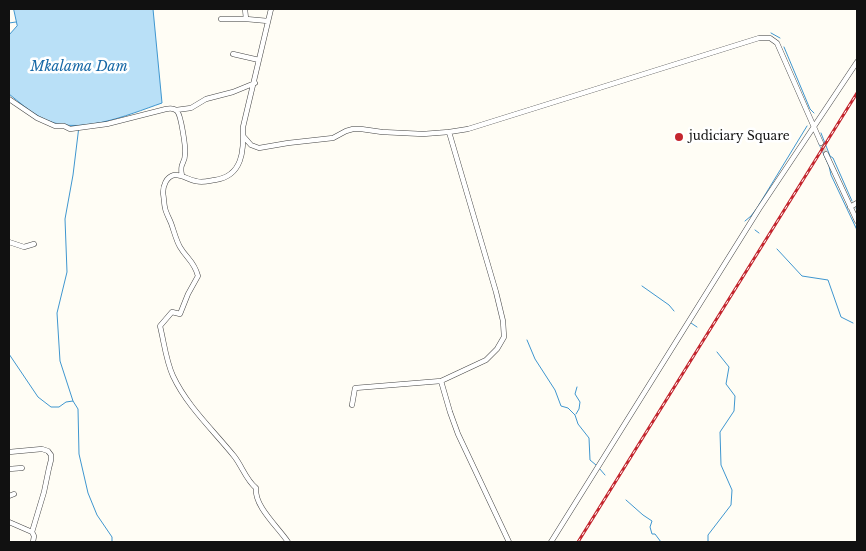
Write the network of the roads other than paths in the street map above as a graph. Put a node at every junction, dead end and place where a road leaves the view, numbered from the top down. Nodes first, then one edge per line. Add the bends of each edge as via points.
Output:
1 (245, 9) edge
2 (271, 9) edge
3 (221, 19) dead end
4 (246, 19) junction
5 (268, 21) junction
6 (233, 54) dead end
7 (259, 60) junction
8 (857, 62) edge
9 (255, 83) junction
10 (9, 99) edge
11 (176, 110) junction
12 (814, 127) junction
13 (449, 132) junction
14 (244, 137) junction
15 (821, 143) tunnel mouth
16 (826, 154) tunnel mouth
17 (182, 176) junction
18 (857, 203) edge
19 (850, 207) junction
20 (857, 221) edge
21 (9, 242) edge
22 (34, 244) dead end
23 (441, 381) junction
24 (352, 404) dead end
25 (9, 452) edge
26 (22, 468) dead end
27 (9, 469) edge
28 (9, 522) edge
29 (32, 532) junction
30 (33, 542) edge
31 (288, 542) edge
32 (509, 542) edge
33 (551, 542) edge

1 - 4 street
2 - 5 street
3 - 4 street
4 - 5 street
5 - 7 street
6 - 7 street
7 - 9 street
8 - 12 street
9 - 11 street via 206,99 190,108
9 - 14 street
10 - 11 street via 37,118 70,129 107,124 166,109
11 - 17 street via 180,116 185,149 180,168
12 - 13 street via 777,43 770,38 759,38 468,129
12 - 15 street
12 - 33 street via 759,209
13 - 14 street via 423,134 353,129 333,138 259,148
13 - 23 street via 496,292 504,337 486,360
14 - 17 street via 235,171 220,179 201,182
16 - 19 street
17 - 31 street via 175,175 165,181 165,208 180,248 196,267 198,276 180,314 172,312 160,326 172,374 207,426 241,465 256,488 260,505
18 - 19 street
19 - 20 street
21 - 22 street via 24,247
23 - 24 street via 355,388
23 - 32 street via 458,434
25 - 29 street via 42,449 51,456 46,487
26 - 27 street
28 - 29 street
29 - 30 street

